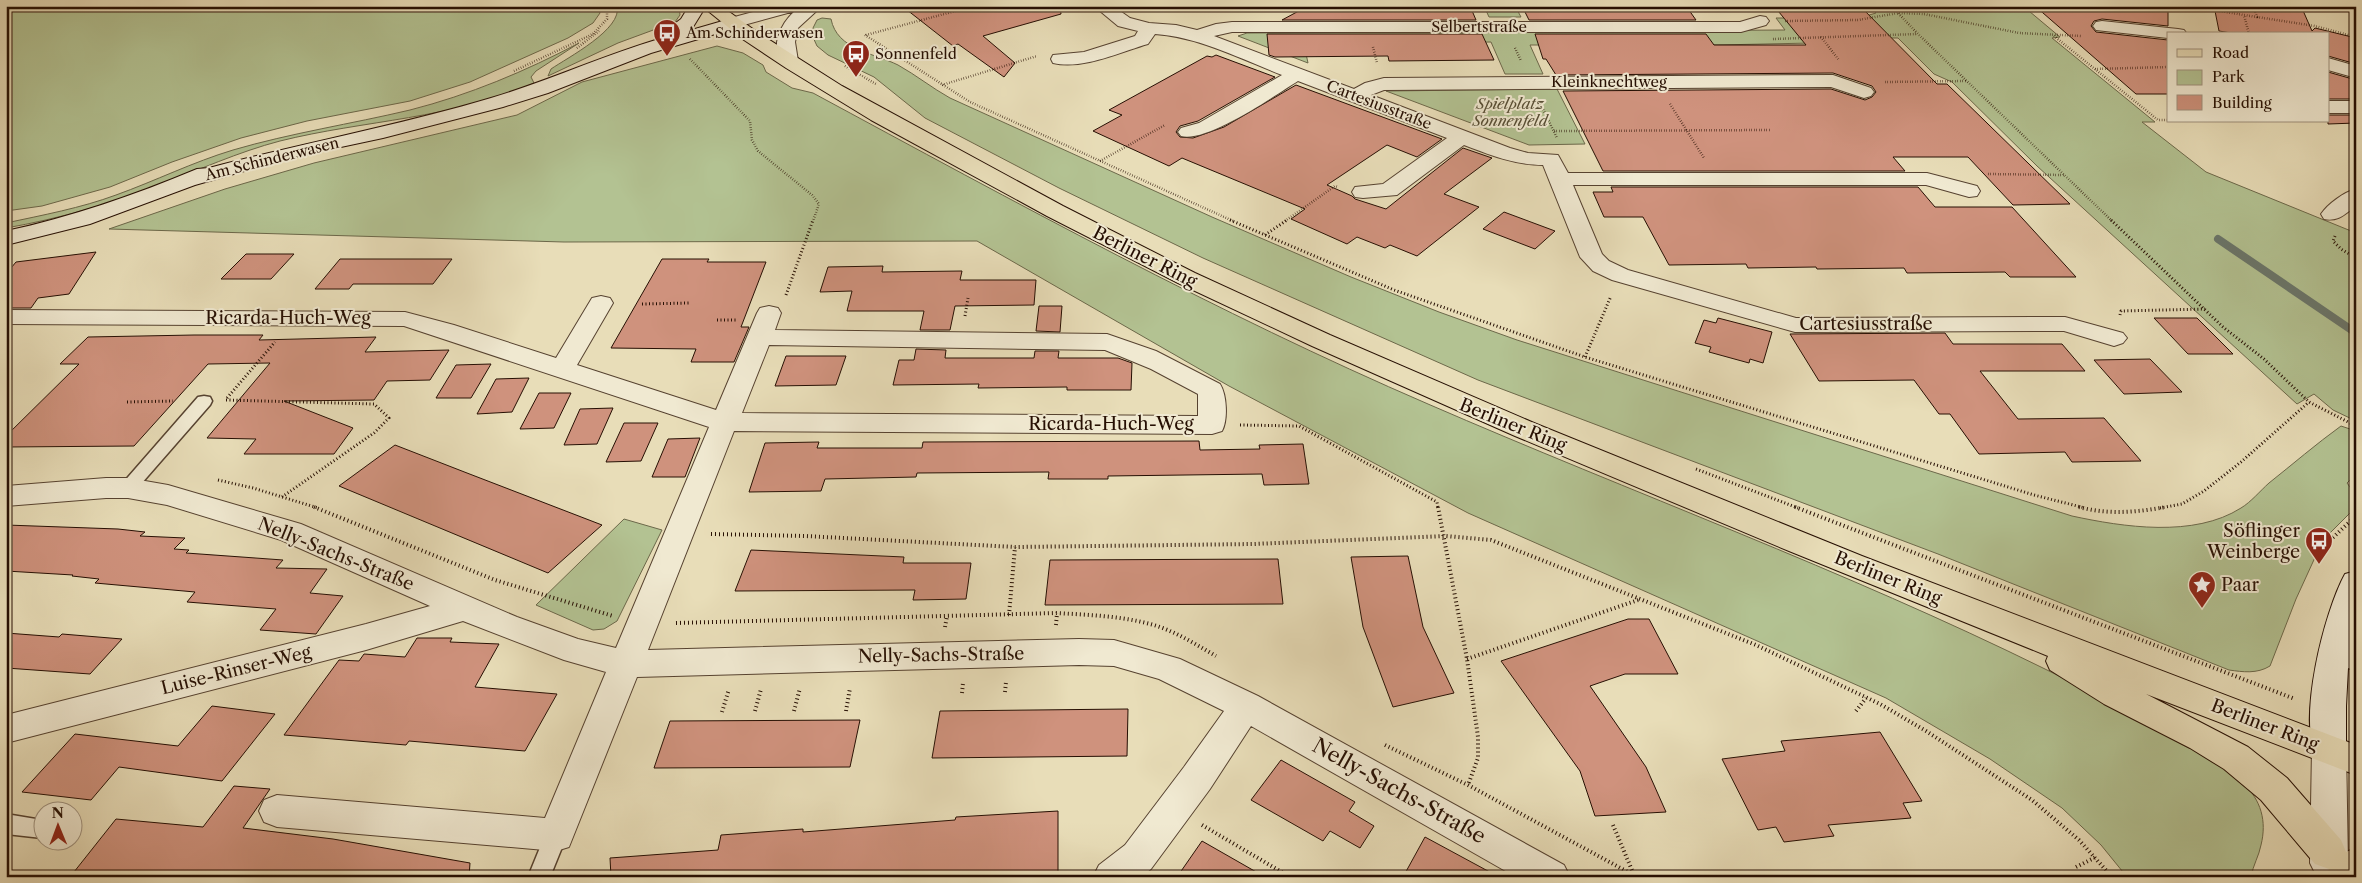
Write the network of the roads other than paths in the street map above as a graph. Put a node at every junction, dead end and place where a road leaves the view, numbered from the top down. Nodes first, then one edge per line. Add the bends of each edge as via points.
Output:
1 (698, 6) edge
2 (710, 6) edge
3 (795, 6) edge
4 (814, 6) edge
5 (1102, 6) edge
6 (1760, 21) road end
7 (733, 23) junction
8 (2102, 26) road end
9 (1149, 28) junction
10 (2167, 33) edge
11 (1198, 36) junction
12 (660, 44) junction
13 (1060, 59) road end
14 (789, 61) junction
15 (2330, 65) edge
16 (2356, 72) edge
17 (1297, 74) junction
18 (1864, 92) road end
19 (1355, 96) junction
20 (2330, 107) edge
21 (2356, 107) edge
22 (1188, 132) road end
23 (1462, 137) junction
24 (1560, 179) junction
25 (1969, 191) road end
26 (1363, 192) road end
27 (2356, 195) edge
28 (2334, 224) road end
29 (6, 238) edge
30 (601, 303) dead end
31 (769, 313) road end
32 (6, 317) edge
33 (760, 337) junction
34 (2114, 338) road end
35 (562, 369) junction
36 (204, 401) road end
37 (723, 422) junction
38 (128, 488) junction
39 (6, 496) edge
40 (2356, 582) edge
41 (464, 608) junction
42 (2006, 626) junction
43 (2347, 647) edge
44 (626, 664) junction
45 (1246, 706) junction
46 (6, 729) edge
47 (2342, 754) edge
48 (277, 811) dead end
49 (6, 824) edge
50 (32, 828) edge
51 (556, 835) junction
52 (2339, 868) edge
53 (539, 877) edge
54 (1112, 877) edge
55 (1551, 877) edge

1 - 12 street via 687,23
2 - 7 main road, Berliner Ring
3 - 7 street
4 - 14 street via 788,29 785,43
5 - 9 street, Cartesiusstraße via 1124,22
6 - 11 street, Selbertstraße via 1742,27 1232,28 1216,29
7 - 12 street
7 - 14 main road, Berliner Ring
8 - 10 street
9 - 11 street, Cartesiusstraße
9 - 13 street via 1142,40 1085,57
11 - 17 street, Cartesiusstraße
12 - 29 street, Am Schinderwasen via 505,100 188,180 99,214
14 - 42 main road, Berliner Ring via 915,136 1252,311 1432,392
15 - 16 street
17 - 19 street, Cartesiusstraße
17 - 22 street via 1206,126
18 - 19 street, Kleinknechtweg via 1833,81 1530,82 1384,84
19 - 23 street, Cartesiusstraße
20 - 21 street
23 - 24 street, Cartesiusstraße via 1503,153 1528,159 1551,159
23 - 26 street, Cartesiusstraße via 1389,190
24 - 25 street via 1927,178
24 - 34 street, Cartesiusstraße via 1592,257 1601,266 1620,275 1795,325 2065,324
27 - 28 street
30 - 35 street
31 - 33 street
32 - 35 street, Ricarda-Huch-Weg via 405,320 446,330
33 - 37 street
33 - 37 street, Ricarda-Huch-Weg via 1107,342 1168,366 1211,390 1212,425
35 - 37 street, Ricarda-Huch-Weg
36 - 38 lane
37 - 44 street
38 - 39 street, Nelly-Sachs-Straße via 52,490
38 - 41 street, Nelly-Sachs-Straße via 168,495 291,532
40 - 43 street via 2348,600
41 - 44 street, Nelly-Sachs-Straße via 574,651
41 - 46 street, Luise-Rinser-Weg
42 - 47 main road, Berliner Ring
42 - 52 main road via 2116,694 2236,758 2274,789
43 - 47 street via 2331,671 2328,712
44 - 45 street, Nelly-Sachs-Straße via 1114,653 1168,668
44 - 51 street
45 - 54 street via 1138,857
45 - 55 street, Nelly-Sachs-Straße
47 - 52 street
48 - 51 street
49 - 50 lane
51 - 53 lane

